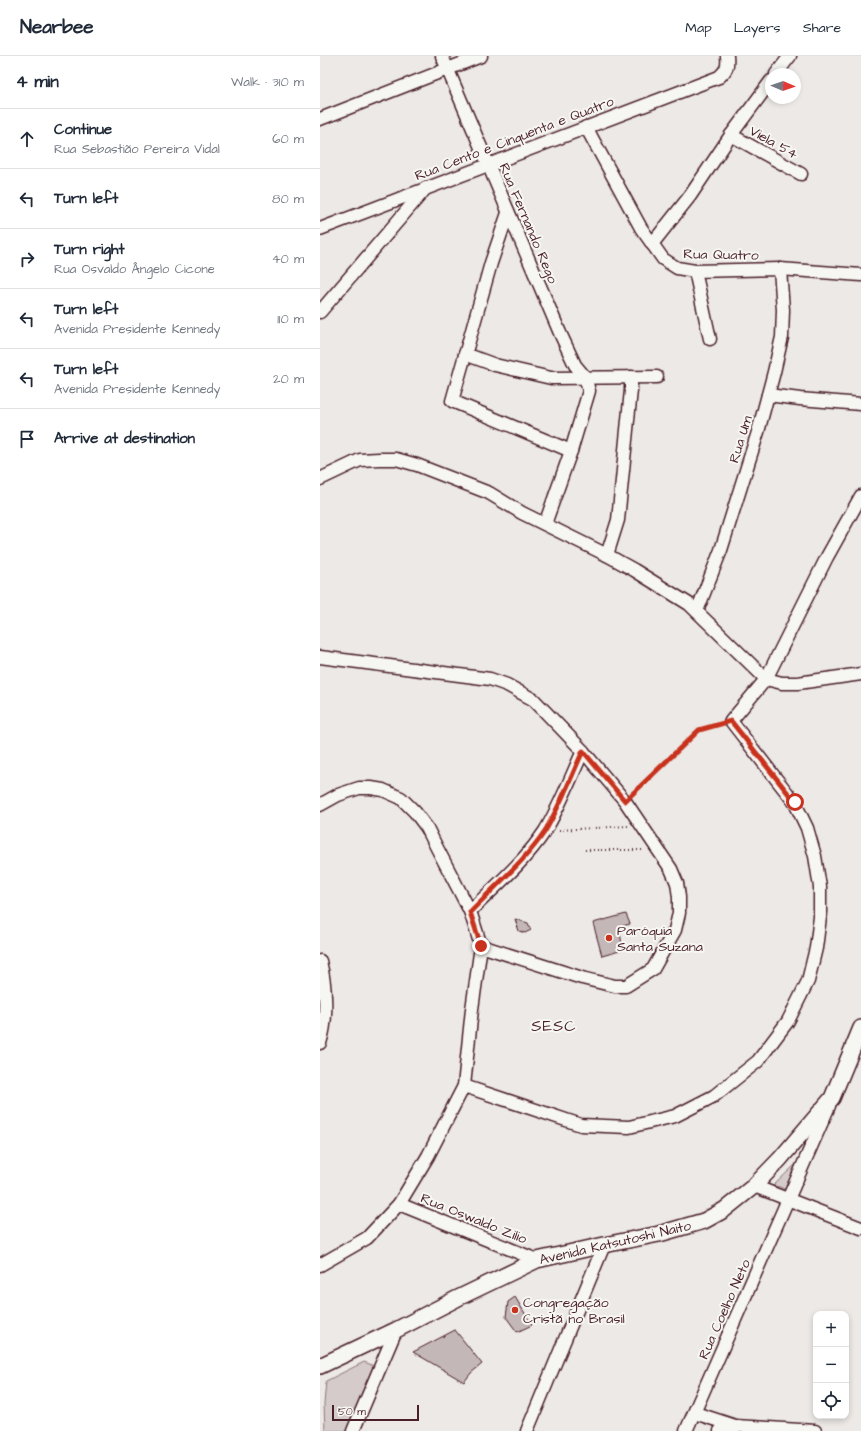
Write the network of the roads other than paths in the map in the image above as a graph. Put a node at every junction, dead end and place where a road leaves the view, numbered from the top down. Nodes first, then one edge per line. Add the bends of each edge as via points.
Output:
1 (442, 56) edge
2 (481, 56) edge
3 (727, 56) edge
4 (790, 56) edge
5 (781, 68) edge
6 (448, 69) junction
7 (765, 89) edge
8 (320, 119) edge
9 (586, 127) junction
10 (731, 135) junction
11 (487, 164) junction
12 (801, 174) dead end
13 (427, 187) junction
14 (508, 213) junction
15 (320, 229) edge
16 (652, 244) junction
17 (780, 269) junction
18 (695, 271) junction
19 (861, 275) edge
20 (320, 312) edge
21 (710, 339) dead end
22 (465, 354) junction
23 (657, 377) dead end
24 (585, 378) junction
25 (630, 378) junction
26 (768, 395) junction
27 (861, 404) edge
28 (571, 451) junction
29 (320, 479) edge
30 (861, 496) edge
31 (545, 524) junction
32 (607, 555) junction
33 (697, 611) junction
34 (320, 657) edge
35 (861, 674) edge
36 (766, 679) junction
37 (583, 751) junction
38 (320, 805) edge
39 (470, 912) junction
40 (481, 946) junction
41 (320, 961) edge
42 (861, 1028) edge
43 (320, 1043) edge
44 (464, 1086) junction
45 (832, 1098) junction
46 (754, 1186) junction
47 (789, 1199) junction
48 (399, 1204) junction
49 (861, 1228) edge
50 (604, 1244) junction
51 (537, 1260) junction
52 (320, 1265) edge
53 (396, 1330) junction
54 (320, 1366) edge
55 (695, 1413) junction
56 (735, 1426) junction
57 (353, 1431) edge
58 (527, 1431) edge
59 (686, 1431) edge
60 (720, 1431) edge
61 (815, 1431) edge

1 - 6 street, Rua Fernando Rego
2 - 6 street
3 - 9 street, Rua Cento e Cinquenta e Quatro via 728,65 719,77
4 - 5 street
6 - 8 street
6 - 11 street, Rua Fernando Rego
7 - 10 street
9 - 11 street, Rua Cento e Cinquenta e Quatro
9 - 16 street, Rua Quatro
10 - 12 street, Viela 54
10 - 16 street via 690,196
11 - 13 street, Rua Cento e Cinquenta e Quatro
11 - 14 street, Rua Fernando Rego
13 - 15 street, Rua Cento e Cinquenta e Quatro
13 - 20 street
14 - 22 street
14 - 24 street, Rua Fernando Rego via 568,351
16 - 18 street, Rua Quatro via 663,259 677,268
17 - 18 street, Rua Quatro
17 - 19 street, Rua Quatro
17 - 26 street, Rua Um via 782,337
18 - 21 street
22 - 24 street via 495,365 551,378
22 - 28 street via 452,401
23 - 25 street
24 - 25 street
24 - 28 street via 589,391 588,398
25 - 32 street via 631,390 618,520
26 - 27 street
26 - 33 street, Rua Um via 721,550
28 - 31 street
29 - 31 street via 360,460 396,460 417,465 489,493
30 - 36 street
31 - 32 street
32 - 33 street
33 - 36 street
34 - 37 street via 496,681 534,700
35 - 36 street via 798,683
36 - 44 street via 731,721 795,802 807,828 820,887 816,948 808,981 788,1021 758,1061 714,1096 675,1116 629,1127 581,1125
37 - 39 street via 545,831 526,855
37 - 40 street via 625,801 671,869 679,897 675,930 652,969 626,986 582,978
38 - 39 street via 338,795 360,788 383,790 401,798 427,828
39 - 40 street
40 - 44 street
41 - 43 street via 325,997 323,1034
42 - 45 main road, Avenida Katsutoshi Naito
44 - 48 street via 428,1156
45 - 46 main road, Avenida Katsutoshi Naito
45 - 47 street, Rua Coelho Neto
46 - 47 street
46 - 50 main road, Avenida Katsutoshi Naito via 724,1210 704,1221 659,1234
47 - 49 street
47 - 55 street, Rua Coelho Neto
48 - 51 street, Rua Oswaldo Zilio
48 - 52 street via 367,1238
50 - 51 main road, Avenida Katsutoshi Naito
50 - 58 street
51 - 53 main road, Avenida Katsutoshi Naito
53 - 54 main road, Avenida Katsutoshi Naito
53 - 57 street
55 - 56 street
55 - 59 street, Rua Coelho Neto
56 - 60 street
56 - 61 street

